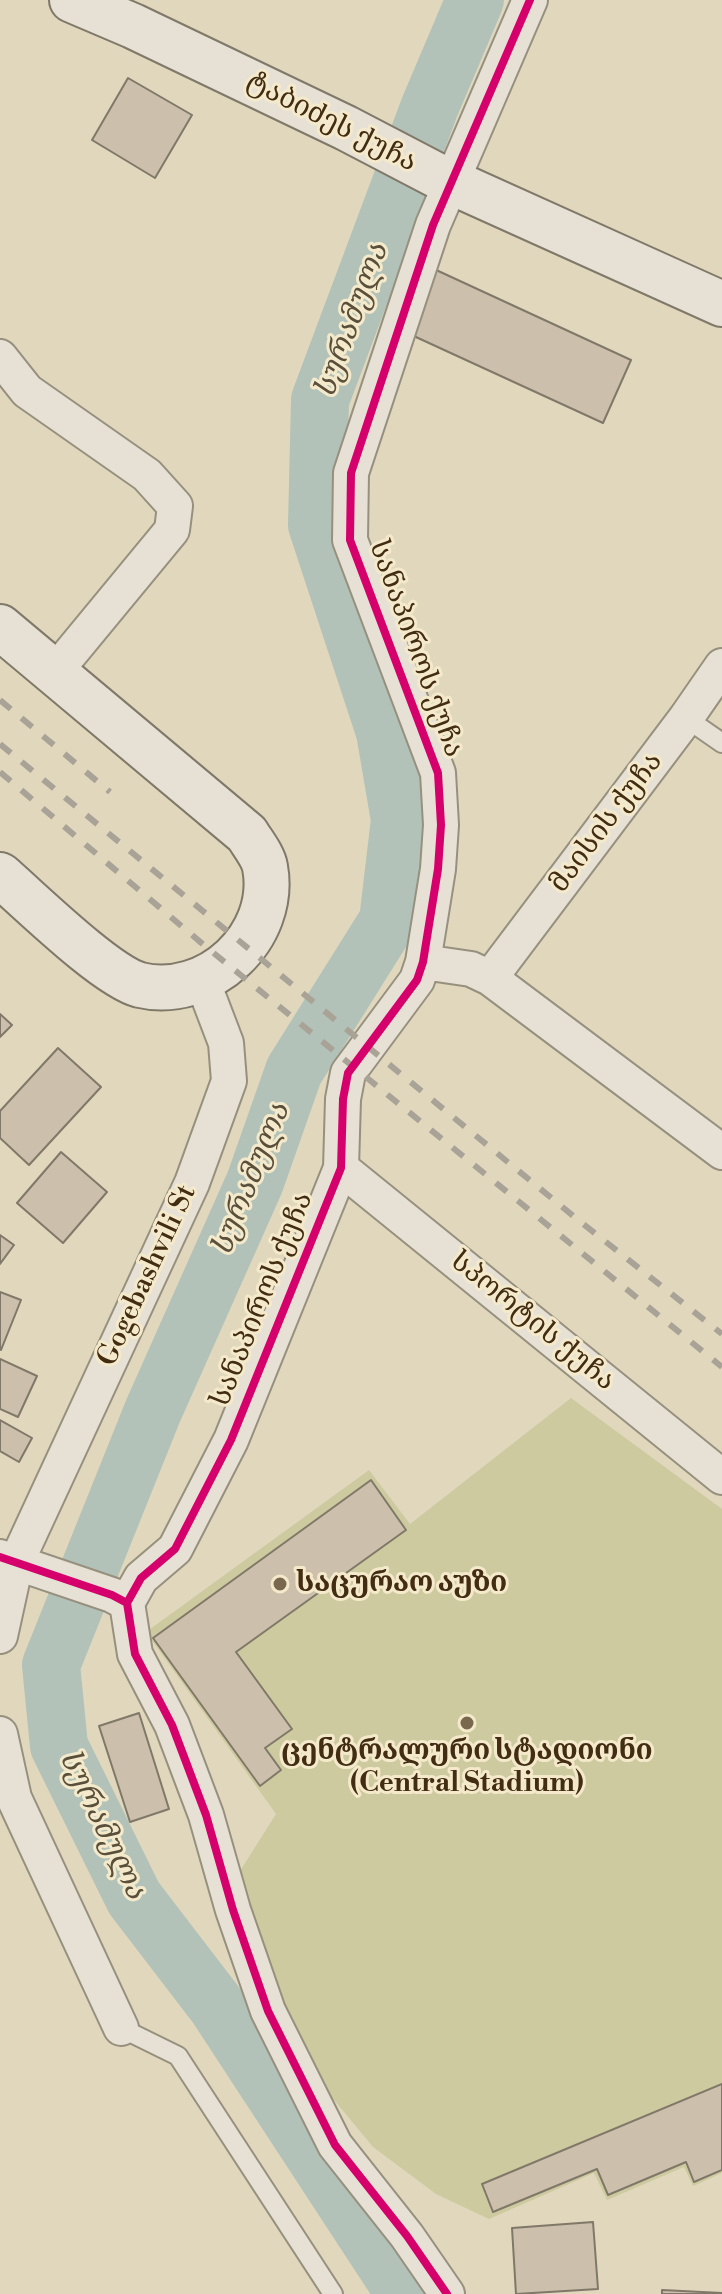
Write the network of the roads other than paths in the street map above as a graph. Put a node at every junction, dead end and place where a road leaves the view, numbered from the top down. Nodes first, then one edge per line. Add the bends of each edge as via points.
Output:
1 (72, 0) edge
2 (530, 0) edge
3 (444, 179) junction
4 (722, 304) edge
5 (0, 357) edge
6 (0, 627) edge
7 (722, 666) edge
8 (54, 673) junction
9 (686, 718) junction
10 (722, 743) edge
11 (0, 875) edge
12 (423, 962) junction
13 (490, 978) junction
14 (202, 980) junction
15 (722, 1152) edge
16 (341, 1168) junction
17 (722, 1477) edge
18 (14, 1562) edge
19 (120, 1599) junction
20 (0, 1636) edge
21 (0, 1734) edge
22 (121, 2028) joint
23 (333, 2294) edge
24 (447, 2294) edge

1 - 3 street, ტაბიძეს ქუჩა
2 - 3 street, სანაპიროს ქუჩა
3 - 4 street, ტაბიძეს ქუჩა
3 - 12 street, სანაპიროს ქუჩა via 351,473 350,540 438,773 438,869
5 - 8 street via 27,391 147,475 175,506 172,530
6 - 8 street
7 - 9 street, მაისის ქუჩა
8 - 14 street via 247,834 265,865 265,902 253,935 232,961
9 - 10 lane
9 - 13 street, მაისის ქუჩა
11 - 14 street via 110,970 137,984 169,989
12 - 13 street via 471,969
12 - 16 street, სანაპიროს ქუჩა via 417,980 348,1073
13 - 15 street
14 - 18 street, Gogebashvili St via 226,1043 229,1081 192,1183
16 - 17 street, სპორტის ქუჩა
16 - 19 street, სანაპიროს ქუჩა via 231,1440 175,1549
18 - 19 street
18 - 20 street, Gogebashvili St
19 - 24 street via 135,1654 172,1725 201,1802 268,2011 335,2145
21 - 22 street via 14,1798
22 - 23 lane via 178,2056

